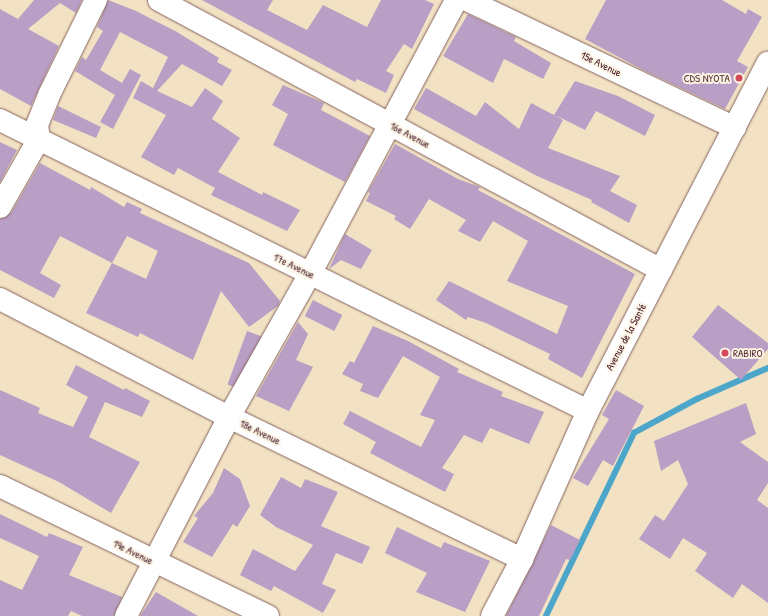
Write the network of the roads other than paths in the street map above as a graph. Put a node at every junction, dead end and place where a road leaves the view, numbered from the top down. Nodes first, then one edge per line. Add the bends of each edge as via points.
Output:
1 (96, 0) edge
2 (159, 0) edge
3 (456, 0) edge
4 (467, 0) edge
5 (768, 63) edge
6 (0, 120) edge
7 (390, 124) junction
8 (735, 128) junction
9 (39, 139) junction
10 (0, 206) edge
11 (661, 270) junction
12 (310, 274) junction
13 (0, 299) edge
14 (588, 410) junction
15 (229, 417) junction
16 (0, 486) edge
17 (522, 559) junction
18 (154, 562) junction
19 (126, 616) edge
20 (268, 616) edge
21 (492, 616) edge

1 - 9 street via 49,95 37,125
2 - 7 street, 16e Avenue
3 - 7 street
4 - 8 street, 15e Avenue
5 - 8 street, Avenue de la Santé
6 - 9 street, 17e Avenue
7 - 11 street, 16e Avenue
7 - 12 street
8 - 11 street, Avenue de la Santé
9 - 10 street
9 - 12 street, 17e Avenue
11 - 14 street, Avenue de la Santé
12 - 14 street, 17e Avenue
12 - 15 street
13 - 15 street, 18e Avenue
14 - 17 street, Avenue de la Santé
15 - 17 street, 18e Avenue
15 - 18 street
16 - 18 street, 19e Avenue
17 - 21 street, Avenue de la Santé
18 - 19 street
18 - 20 street, 19e Avenue

